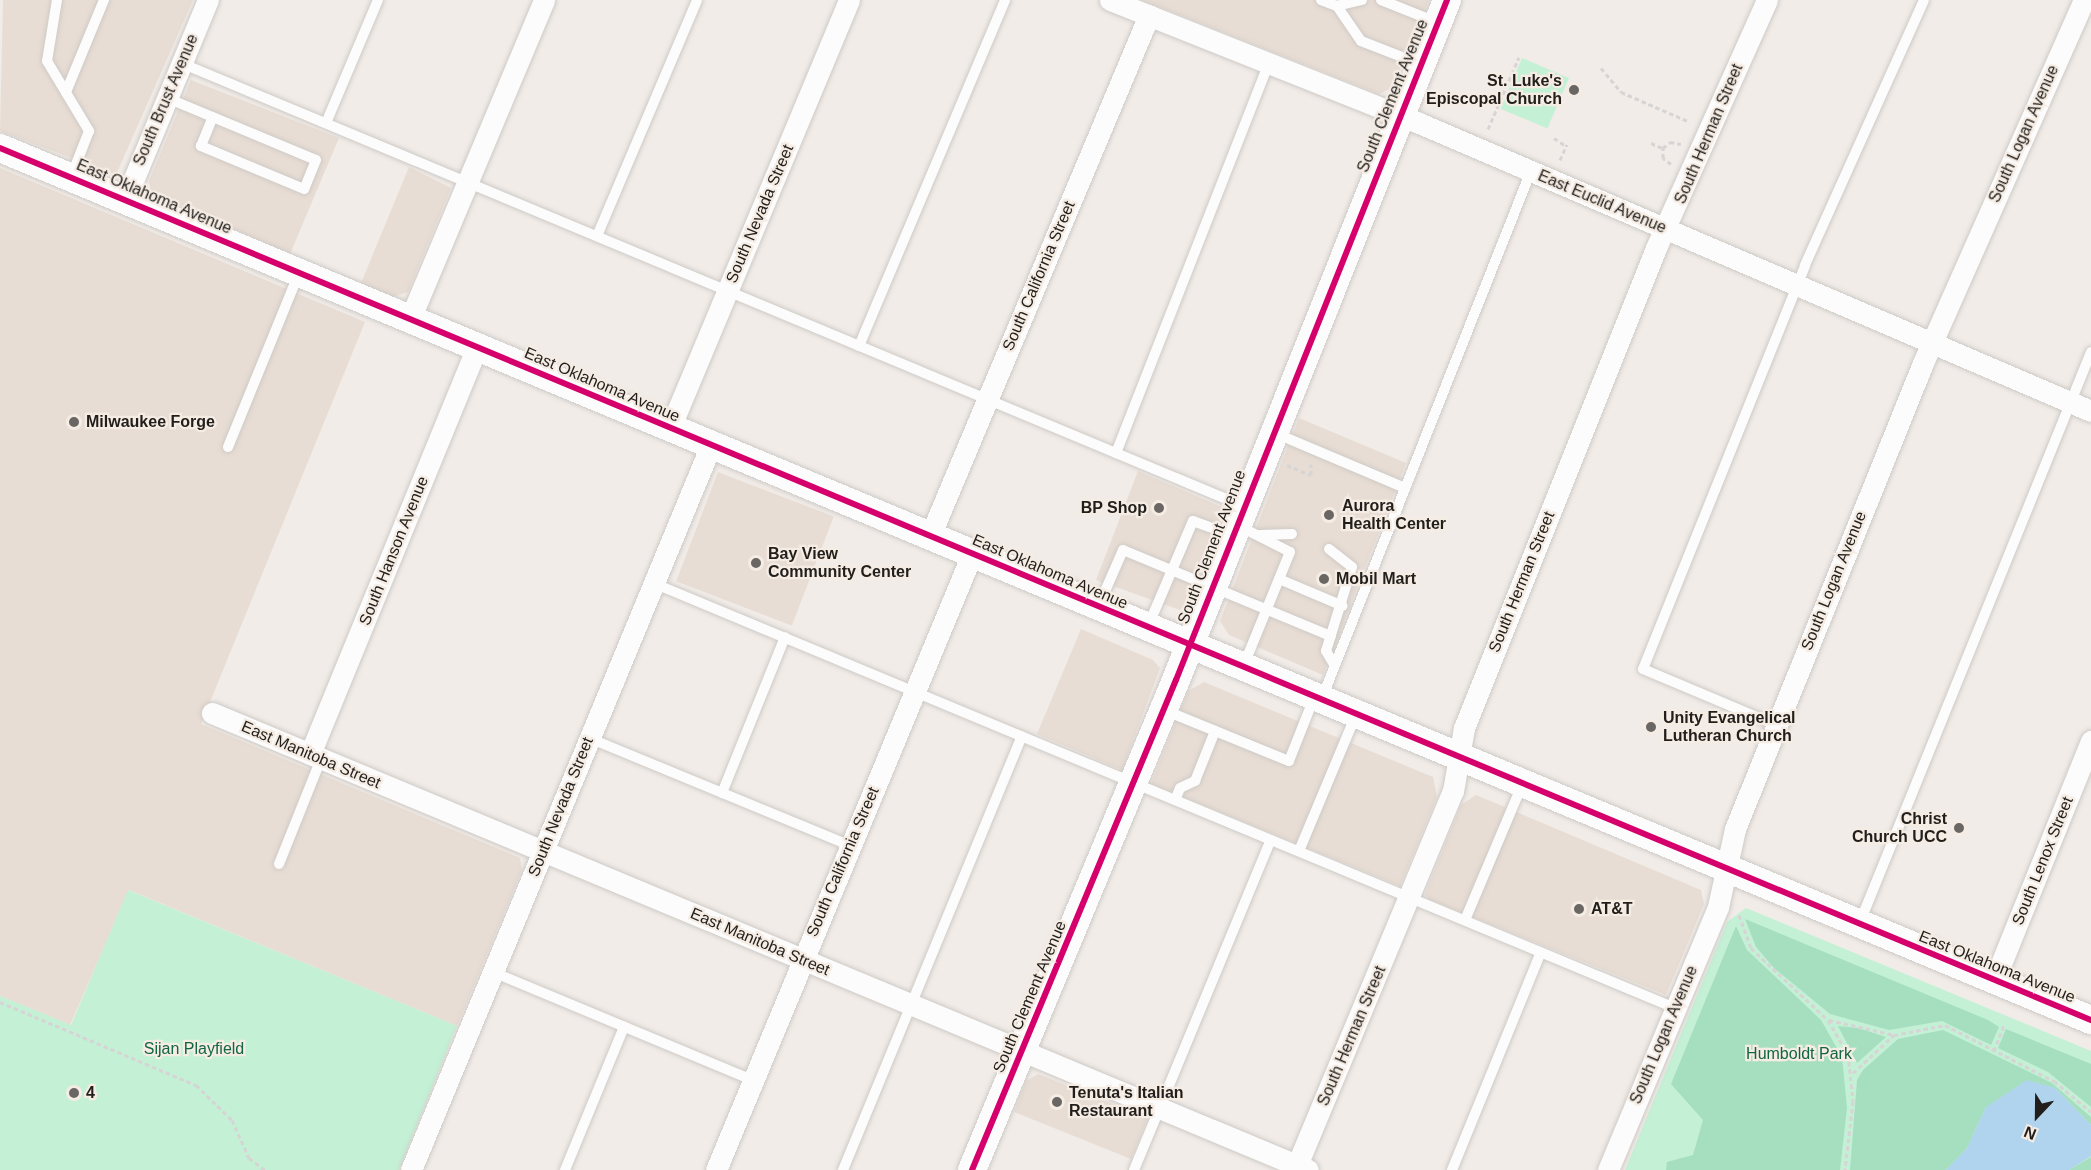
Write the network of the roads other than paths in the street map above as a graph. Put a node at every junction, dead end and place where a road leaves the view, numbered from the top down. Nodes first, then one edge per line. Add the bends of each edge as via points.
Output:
1 (57, 0) edge
2 (104, 0) edge
3 (208, 0) edge
4 (378, 0) edge
5 (544, 0) edge
6 (698, 0) edge
7 (849, 0) edge
8 (1005, 0) edge
9 (1110, 0) edge
10 (1321, 0) edge
11 (1362, 0) edge
12 (1381, 0) edge
13 (1767, 0) edge
14 (1924, 0) edge
15 (2084, 0) edge
16 (1400, 4) edge
17 (1337, 6) junction
18 (1442, 11) edge
19 (1149, 15) junction
20 (181, 63) junction
21 (1269, 63) junction
22 (1420, 64) junction
23 (66, 92) junction
24 (167, 98) junction
25 (1398, 115) junction
26 (213, 117) junction
27 (326, 123) junction
28 (0, 148) edge
29 (1531, 171) junction
30 (71, 177) junction
31 (467, 182) junction
32 (125, 200) junction
33 (1666, 230) junction
34 (597, 236) junction
35 (299, 273) junction
36 (1797, 285) junction
37 (728, 291) junction
38 (410, 319) junction
39 (1931, 343) junction
40 (859, 346) junction
41 (477, 347) junction
42 (2091, 352) edge
43 (987, 399) junction
44 (2070, 402) junction
45 (2091, 411) edge
46 (670, 428) junction
47 (1272, 432) junction
48 (711, 445) junction
49 (228, 447) dead end
50 (1116, 453) junction
51 (1406, 488) junction
52 (1242, 525) junction
53 (1292, 534) dead end
54 (930, 536) junction
55 (1329, 549) dead end
56 (972, 554) junction
57 (1171, 570) junction
58 (1279, 579) junction
59 (653, 583) junction
60 (1211, 585) junction
61 (1343, 606) junction
62 (1099, 607) junction
63 (1267, 608) junction
64 (1148, 627) junction
65 (1330, 636) junction
66 (785, 637) junction
67 (1189, 645) junction
68 (1335, 666) junction
69 (1243, 668) junction
70 (915, 691) junction
71 (1318, 699) junction
72 (1164, 710) junction
73 (212, 713) dead end
74 (1356, 715) junction
75 (1776, 725) junction
76 (1215, 731) junction
77 (1022, 736) junction
78 (589, 738) junction
79 (2091, 741) edge
80 (315, 756) junction
81 (1459, 758) junction
82 (1134, 782) junction
83 (1522, 785) junction
84 (722, 793) junction
85 (1175, 800) junction
86 (1271, 840) junction
87 (850, 846) junction
88 (542, 851) junction
89 (1299, 851) junction
90 (279, 864) dead end
91 (1727, 872) junction
92 (1410, 897) junction
93 (1465, 920) junction
94 (1858, 926) junction
95 (1541, 952) junction
96 (802, 959) junction
97 (493, 972) junction
98 (1994, 981) junction
99 (911, 1005) junction
100 (1675, 1008) junction
101 (2091, 1020) edge
102 (624, 1027) junction
103 (1022, 1051) junction
104 (753, 1080) junction
105 (1160, 1108) junction
106 (1300, 1168) edge
107 (411, 1170) edge
108 (565, 1170) edge
109 (716, 1170) edge
110 (843, 1170) edge
111 (972, 1170) edge
112 (1134, 1170) edge
113 (1452, 1170) edge
114 (1608, 1170) edge

1 - 23 lane via 47,61
2 - 23 lane
3 - 20 street, South Brust Avenue
4 - 27 lane
5 - 31 street
6 - 34 lane
7 - 37 street, South Nevada Street
8 - 40 lane
9 - 19 street, East Euclid Avenue
10 - 17 lane
11 - 17 lane
12 - 16 lane
13 - 33 street, South Herman Street
14 - 36 lane
15 - 39 street, South Logan Avenue
16 - 18 lane
17 - 22 lane via 1361,41
18 - 22 main road, South Clement Avenue
19 - 21 street, East Euclid Avenue
19 - 43 street, South California Street
20 - 24 street, South Brust Avenue
20 - 27 lane
21 - 25 street, East Euclid Avenue
21 - 50 lane
22 - 25 main road, South Clement Avenue
23 - 30 lane via 89,131
24 - 26 lane
24 - 32 street, South Brust Avenue
25 - 29 street, East Euclid Avenue
25 - 47 main road, South Clement Avenue
26 - 26 lane via 316,159 304,189 201,146
27 - 31 lane
28 - 30 main road, East Oklahoma Avenue
29 - 33 street, East Euclid Avenue
29 - 51 lane
30 - 32 main road, East Oklahoma Avenue
31 - 34 lane
31 - 38 street
32 - 35 main road, East Oklahoma Avenue
33 - 36 street, East Euclid Avenue
33 - 81 street, South Herman Street via 1464,728
34 - 37 lane
35 - 38 main road, East Oklahoma Avenue
35 - 49 lane
36 - 39 street, East Euclid Avenue
36 - 75 lane via 1642,669
37 - 40 lane
37 - 46 street, South Nevada Street
38 - 41 main road, East Oklahoma Avenue
39 - 44 street, East Euclid Avenue
39 - 75 street, South Logan Avenue
40 - 43 lane
41 - 46 main road, East Oklahoma Avenue
41 - 80 street, South Hanson Avenue
42 - 44 lane
43 - 50 lane
43 - 54 street, South California Street
44 - 45 street, East Euclid Avenue
44 - 94 lane
46 - 48 main road, East Oklahoma Avenue
47 - 51 lane
47 - 52 main road, South Clement Avenue
48 - 54 main road, East Oklahoma Avenue
48 - 59 street, South Nevada Street
50 - 52 lane
51 - 68 lane
52 - 53 lane
52 - 57 lane via 1193,521
52 - 58 lane via 1290,552
52 - 60 main road, South Clement Avenue
54 - 56 main road, East Oklahoma Avenue
55 - 61 lane via 1353,567
56 - 62 main road, East Oklahoma Avenue
56 - 70 street, South California Street
57 - 60 lane
57 - 62 lane via 1120,552
57 - 64 lane
58 - 61 lane
58 - 63 lane
59 - 66 lane
59 - 78 street, South Nevada Street
60 - 63 lane
60 - 67 main road, South Clement Avenue
61 - 65 lane
62 - 64 main road, East Oklahoma Avenue
63 - 65 lane
63 - 69 lane
64 - 67 main road, East Oklahoma Avenue
65 - 68 lane via 1326,651
66 - 70 lane
66 - 84 lane
67 - 69 main road, East Oklahoma Avenue
67 - 72 main road, South Clement Avenue
68 - 71 lane
69 - 71 main road, East Oklahoma Avenue
70 - 77 lane
70 - 87 street, South California Street
71 - 74 main road, East Oklahoma Avenue
71 - 76 lane via 1289,761
72 - 76 lane
72 - 82 main road, South Clement Avenue
73 - 80 street, East Manitoba Street
74 - 81 main road, East Oklahoma Avenue
74 - 89 lane
75 - 91 street, South Logan Avenue via 1733,833
76 - 85 lane via 1195,781 1180,788
77 - 82 lane
77 - 99 lane
78 - 84 lane
78 - 88 street, South Nevada Street
79 - 98 street, South Lenox Street
80 - 88 street, East Manitoba Street
80 - 90 lane
81 - 83 main road, East Oklahoma Avenue
81 - 92 street, South Herman Street via 1453,791
82 - 85 lane
82 - 103 main road, South Clement Avenue
83 - 91 main road, East Oklahoma Avenue
83 - 93 lane
84 - 87 lane
85 - 86 lane
86 - 89 lane
86 - 105 lane
87 - 96 street, South California Street
88 - 96 street, East Manitoba Street
88 - 97 street, South Nevada Street
89 - 92 lane
91 - 94 main road, East Oklahoma Avenue
91 - 100 street, South Logan Avenue
92 - 93 lane
92 - 106 street, South Herman Street
93 - 95 lane
94 - 98 main road, East Oklahoma Avenue
95 - 100 lane
95 - 113 lane
96 - 99 street, East Manitoba Street
96 - 104 street, South California Street
97 - 102 lane
97 - 107 street, South Nevada Street
98 - 101 main road, East Oklahoma Avenue
99 - 103 street, East Manitoba Street
99 - 110 lane
100 - 114 street, South Logan Avenue
102 - 104 lane
102 - 108 lane
103 - 105 street, East Manitoba Street
103 - 111 main road, South Clement Avenue
104 - 109 street, South California Street
105 - 106 street, East Manitoba Street
105 - 112 lane

